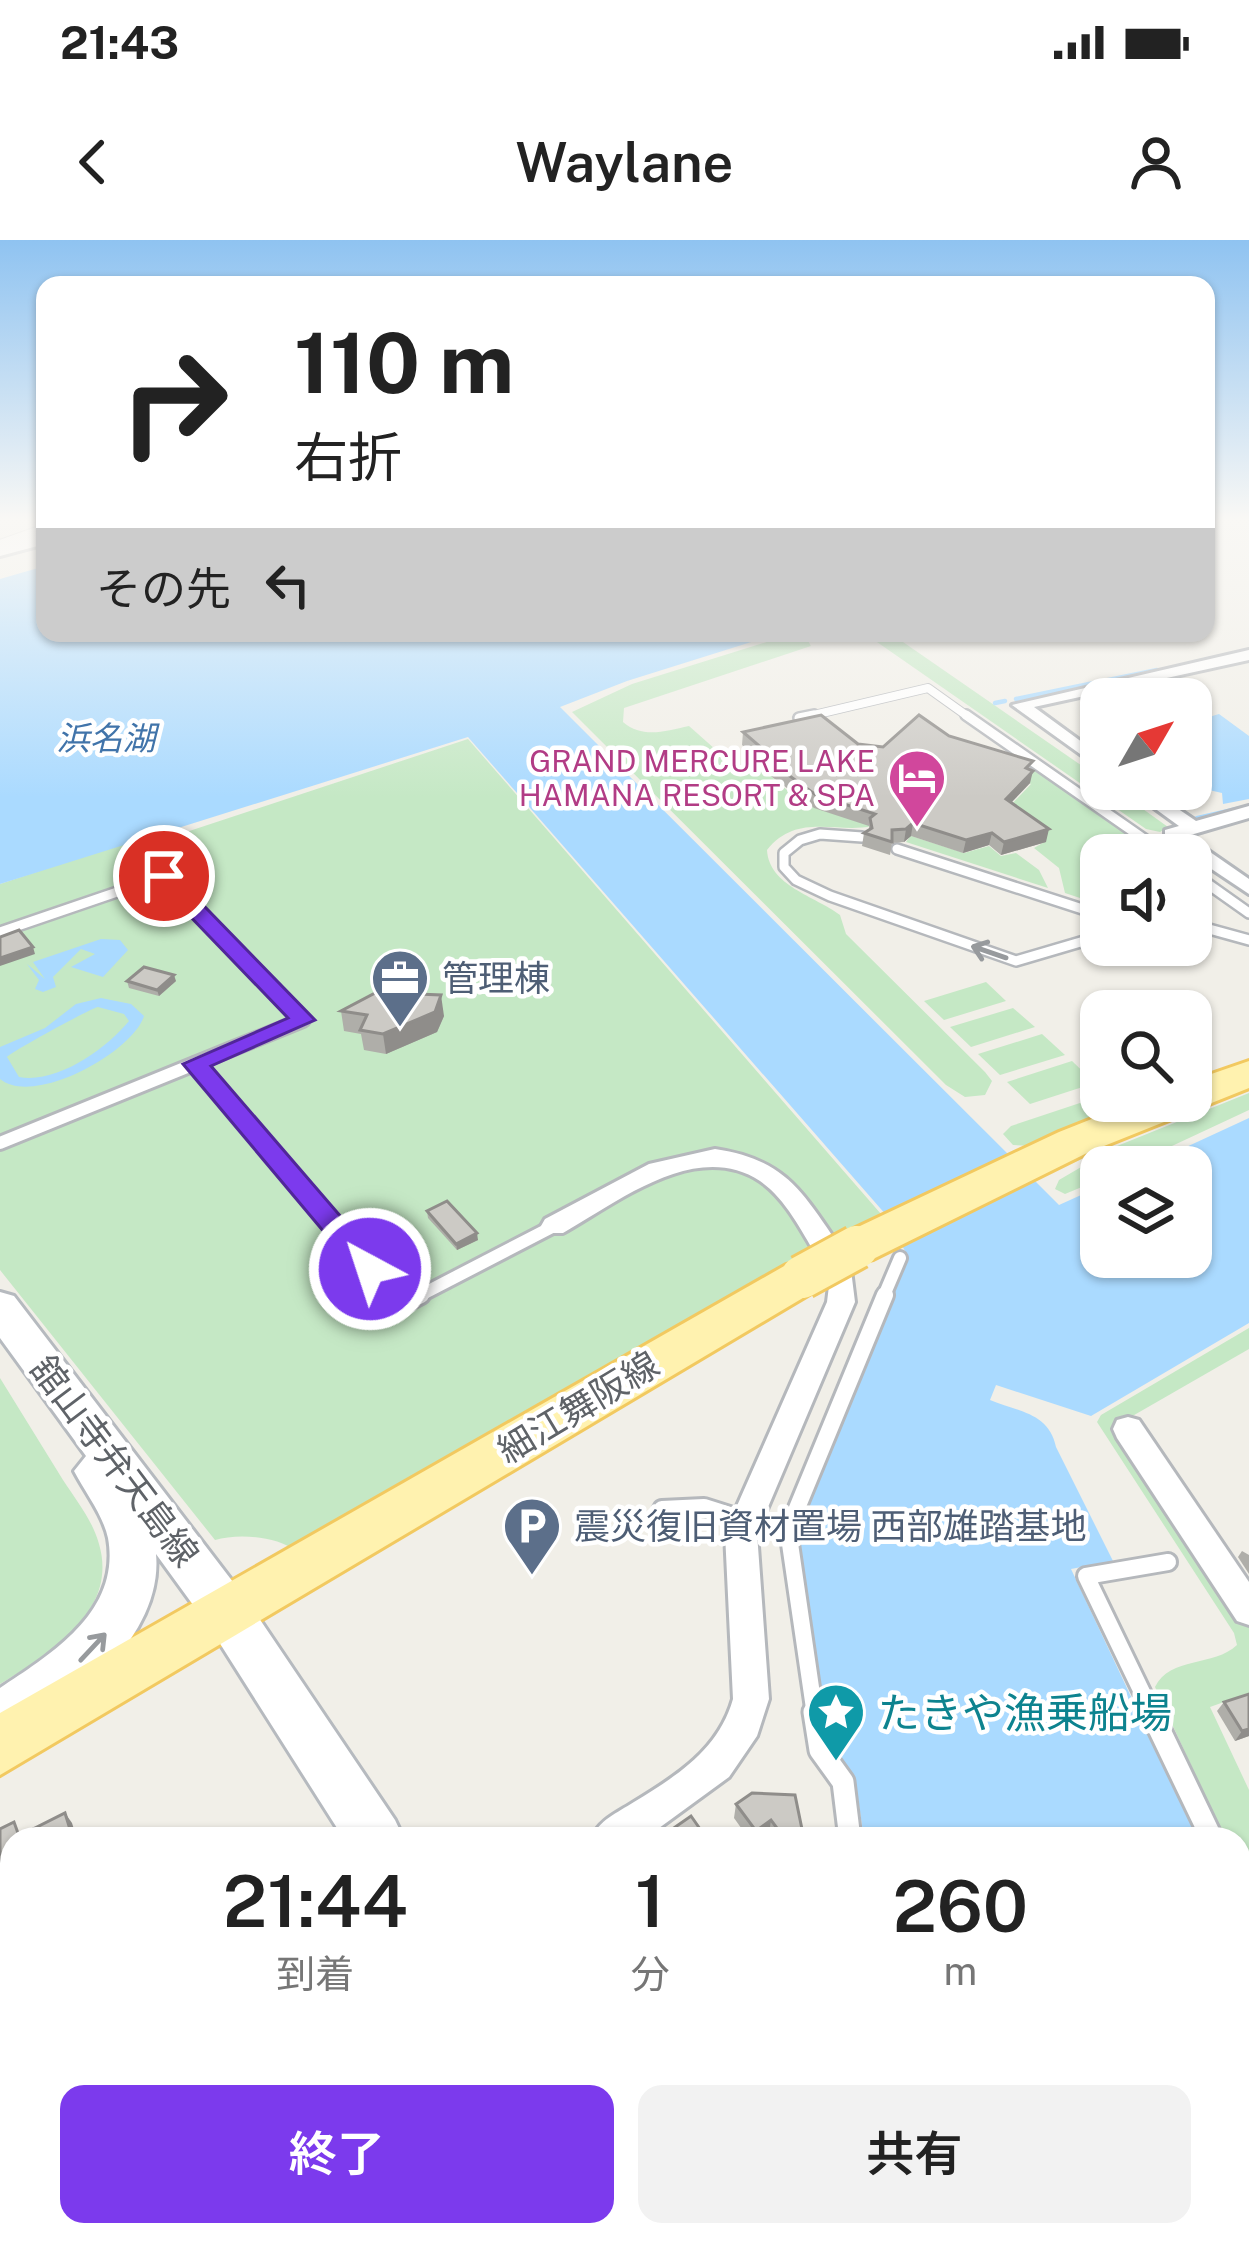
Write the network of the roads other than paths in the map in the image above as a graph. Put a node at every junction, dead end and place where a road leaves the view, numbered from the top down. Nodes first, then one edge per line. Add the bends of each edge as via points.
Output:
1 (1249, 655) edge
2 (1144, 678) edge
3 (1080, 692) edge
4 (799, 718) edge
5 (1080, 749) edge
6 (1168, 810) edge
7 (1249, 812) edge
8 (1191, 826) junction
9 (1137, 834) edge
10 (862, 837) edge
11 (897, 849) edge
12 (1212, 887) edge
13 (1249, 888) edge
14 (1080, 908) edge
15 (1249, 913) edge
16 (1212, 930) edge
17 (0, 932) edge
18 (1249, 940) edge
19 (1080, 942) edge
20 (195, 1064) junction
21 (1249, 1074) edge
22 (1212, 1087) edge
23 (1125, 1122) edge
24 (0, 1143) edge
25 (554, 1226) joint
26 (851, 1257) junction
27 (0, 1307) edge
28 (32, 1350) junction
29 (1128, 1430) dead end
30 (662, 1509) dead end
31 (745, 1520) junction
32 (1168, 1562) dead end
33 (1249, 1610) edge
34 (229, 1615) junction
35 (0, 1717) edge
36 (0, 1746) edge
37 (368, 1827) edge
38 (627, 1827) edge
39 (849, 1827) edge
40 (1206, 1827) edge

1 - 2 street
3 - 5 street via 1020,705
4 - 9 lane via 928,688
6 - 8 street
7 - 8 street
8 - 13 street via 1172,833
19 -> 10 lane via 1016,961 830,896 784,867 784,853 804,837
11 - 14 lane
12 - 15 lane
16 - 18 lane
17 - 20 lane via 164,876 303,1020
20 - 24 lane
20 - 25 lane via 402,1306
21 - 22 main road
23 - 26 main road, 細江舞阪線
25 - 26 street via 681,1161 714,1157 766,1173
26 - 31 street via 842,1302
26 - 34 main road, 細江舞阪線
26 - 39 lane via 788,1530 820,1750 843,1782
27 - 28 main road, 舘山寺弁天島線
28 - 34 main road, 舘山寺弁天島線
35 -> 28 main road via 90,1652 118,1614 132,1575 125,1523
29 - 33 street
30 - 31 lane via 704,1507
31 - 38 street via 738,1551 748,1721 722,1762
32 - 40 lane via 1086,1576
34 - 36 main road, 細江舞阪線
34 - 37 main road, 舘山寺弁天島線

